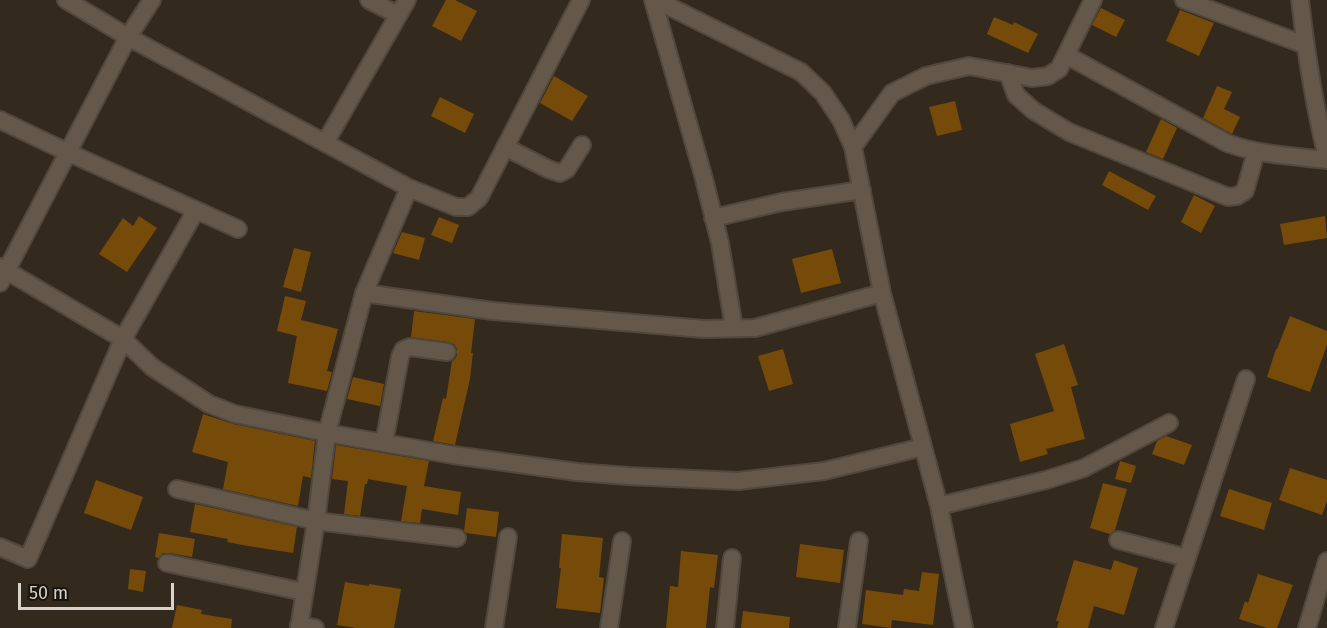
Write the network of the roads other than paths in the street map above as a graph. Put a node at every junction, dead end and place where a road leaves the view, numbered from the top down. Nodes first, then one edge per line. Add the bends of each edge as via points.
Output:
1 (66, 0) edge
2 (152, 0) edge
3 (369, 0) edge
4 (407, 0) edge
5 (581, 0) edge
6 (655, 0) edge
7 (1093, 0) edge
8 (1184, 0) edge
9 (1300, 0) edge
10 (398, 15) junction
11 (128, 37) junction
12 (1305, 45) junction
13 (1066, 55) junction
14 (1008, 73) junction
15 (1322, 113) edge
16 (0, 120) edge
17 (325, 143) junction
18 (582, 145) dead end
19 (505, 147) junction
20 (853, 147) junction
21 (67, 152) junction
22 (1256, 152) junction
23 (1327, 158) edge
24 (409, 188) junction
25 (862, 190) junction
26 (196, 210) junction
27 (713, 218) junction
28 (238, 229) dead end
29 (2, 273) edge
30 (364, 293) junction
31 (882, 293) junction
32 (734, 328) junction
33 (123, 339) junction
34 (447, 352) dead end
35 (1246, 379) dead end
36 (1169, 423) dead end
37 (327, 433) junction
38 (384, 443) junction
39 (923, 447) junction
40 (177, 489) dead end
41 (939, 506) junction
42 (316, 521) junction
43 (508, 537) dead end
44 (457, 538) dead end
45 (1118, 540) dead end
46 (622, 541) dead end
47 (859, 541) dead end
48 (0, 547) edge
49 (732, 558) dead end
50 (1187, 558) junction
51 (1327, 561) edge
52 (167, 563) dead end
53 (304, 592) junction
54 (304, 627) edge
55 (494, 628) edge
56 (609, 628) edge
57 (725, 628) edge
58 (847, 628) edge
59 (964, 628) edge
60 (1164, 628) edge
61 (1307, 628) edge

1 - 11 street
2 - 11 street
3 - 10 street
4 - 10 street
5 - 19 street
6 - 20 street via 801,72 823,93 842,120
6 - 27 street
7 - 13 street
8 - 12 street
9 - 12 street
10 - 17 street
11 - 17 street
11 - 21 street
12 - 15 street
13 - 14 street via 1059,69 1048,76 1032,78
13 - 22 street via 1227,143
14 - 20 street via 969,66 926,76 892,93
14 - 22 street via 1017,95 1034,111 1069,132 1228,197 1245,191
15 - 23 street
16 - 21 street
17 - 24 street
18 - 19 street via 567,170 560,173
19 - 24 street via 479,198 468,207 456,207
20 - 25 street
21 - 26 street
21 - 29 street
22 - 23 street
24 - 30 street
25 - 27 street
25 - 31 street
26 - 28 street
26 - 33 street
27 - 32 street
29 - 33 street
30 - 32 street via 493,311 704,329
30 - 37 street
31 - 32 street via 755,328
31 - 39 street
33 - 37 street via 152,367 210,404 235,414
33 - 48 street via 28,559
34 - 38 street via 410,347 403,350
35 - 50 street
36 - 41 street via 1084,468
37 - 38 street
37 - 42 street
38 - 39 street via 577,472 738,481 824,471
39 - 41 street
40 - 42 street
41 - 59 street
42 - 44 street
42 - 53 street
43 - 55 street
45 - 50 street
46 - 56 street
47 - 58 street
49 - 57 street
50 - 60 street
51 - 61 street
52 - 53 street
53 - 54 street

